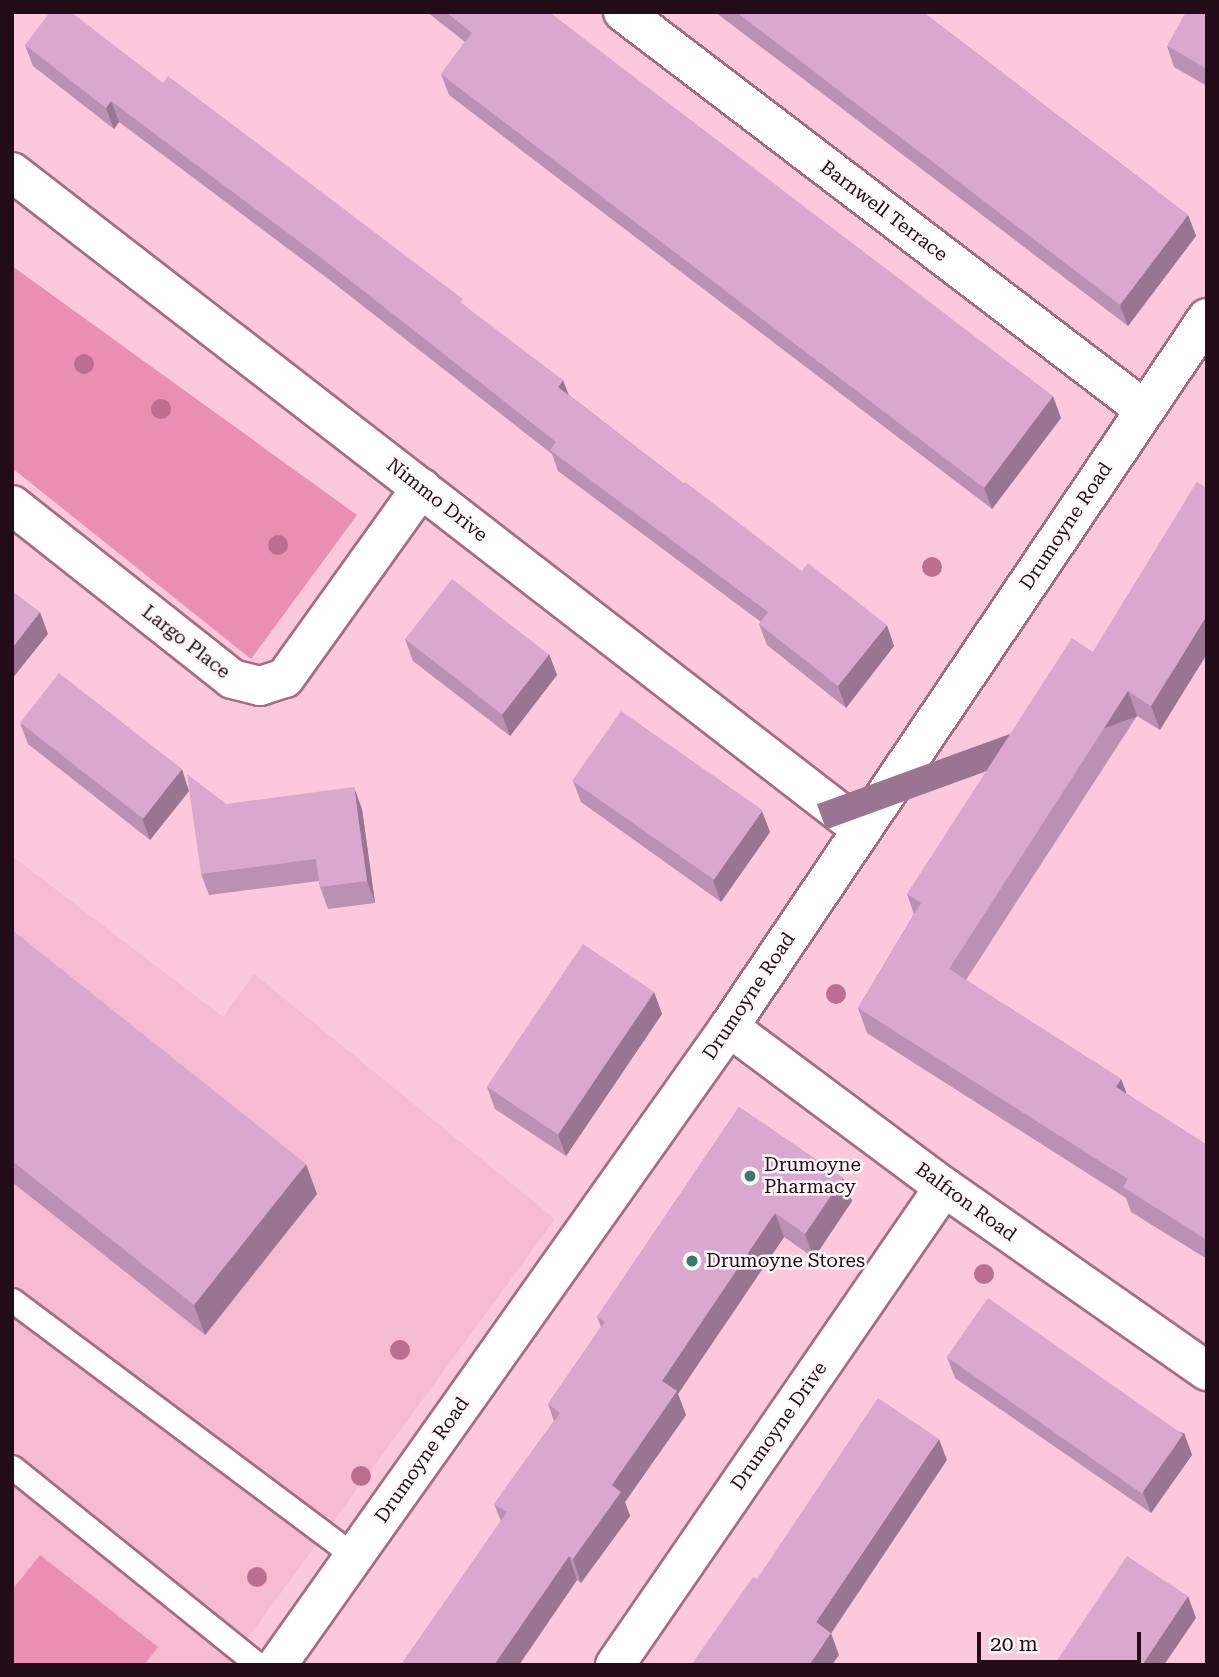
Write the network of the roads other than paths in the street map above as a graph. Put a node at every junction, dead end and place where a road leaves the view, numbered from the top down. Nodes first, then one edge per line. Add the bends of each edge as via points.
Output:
1 (623, 12) edge
2 (12, 172) edge
3 (1207, 318) edge
4 (1144, 410) junction
5 (421, 488) junction
6 (12, 505) edge
7 (861, 829) junction
8 (729, 1027) junction
9 (944, 1187) junction
10 (12, 1300) edge
11 (1207, 1371) edge
12 (12, 1467) edge
13 (354, 1556) junction
14 (258, 1665) edge
15 (277, 1665) edge
16 (615, 1665) edge

1 - 4 street, Barnwell Terrace
2 - 5 street, Nimmo Drive
3 - 4 street, Drumoyne Road
4 - 7 street, Drumoyne Road
5 - 6 street, Largo Place via 285,678 260,686 232,679
5 - 7 street, Nimmo Drive
7 - 8 street, Drumoyne Road
8 - 9 street, Balfron Road
8 - 13 street, Drumoyne Road
9 - 11 street, Balfron Road
9 - 16 street, Drumoyne Drive
10 - 13 lane
12 - 14 lane
13 - 15 street, Drumoyne Road

